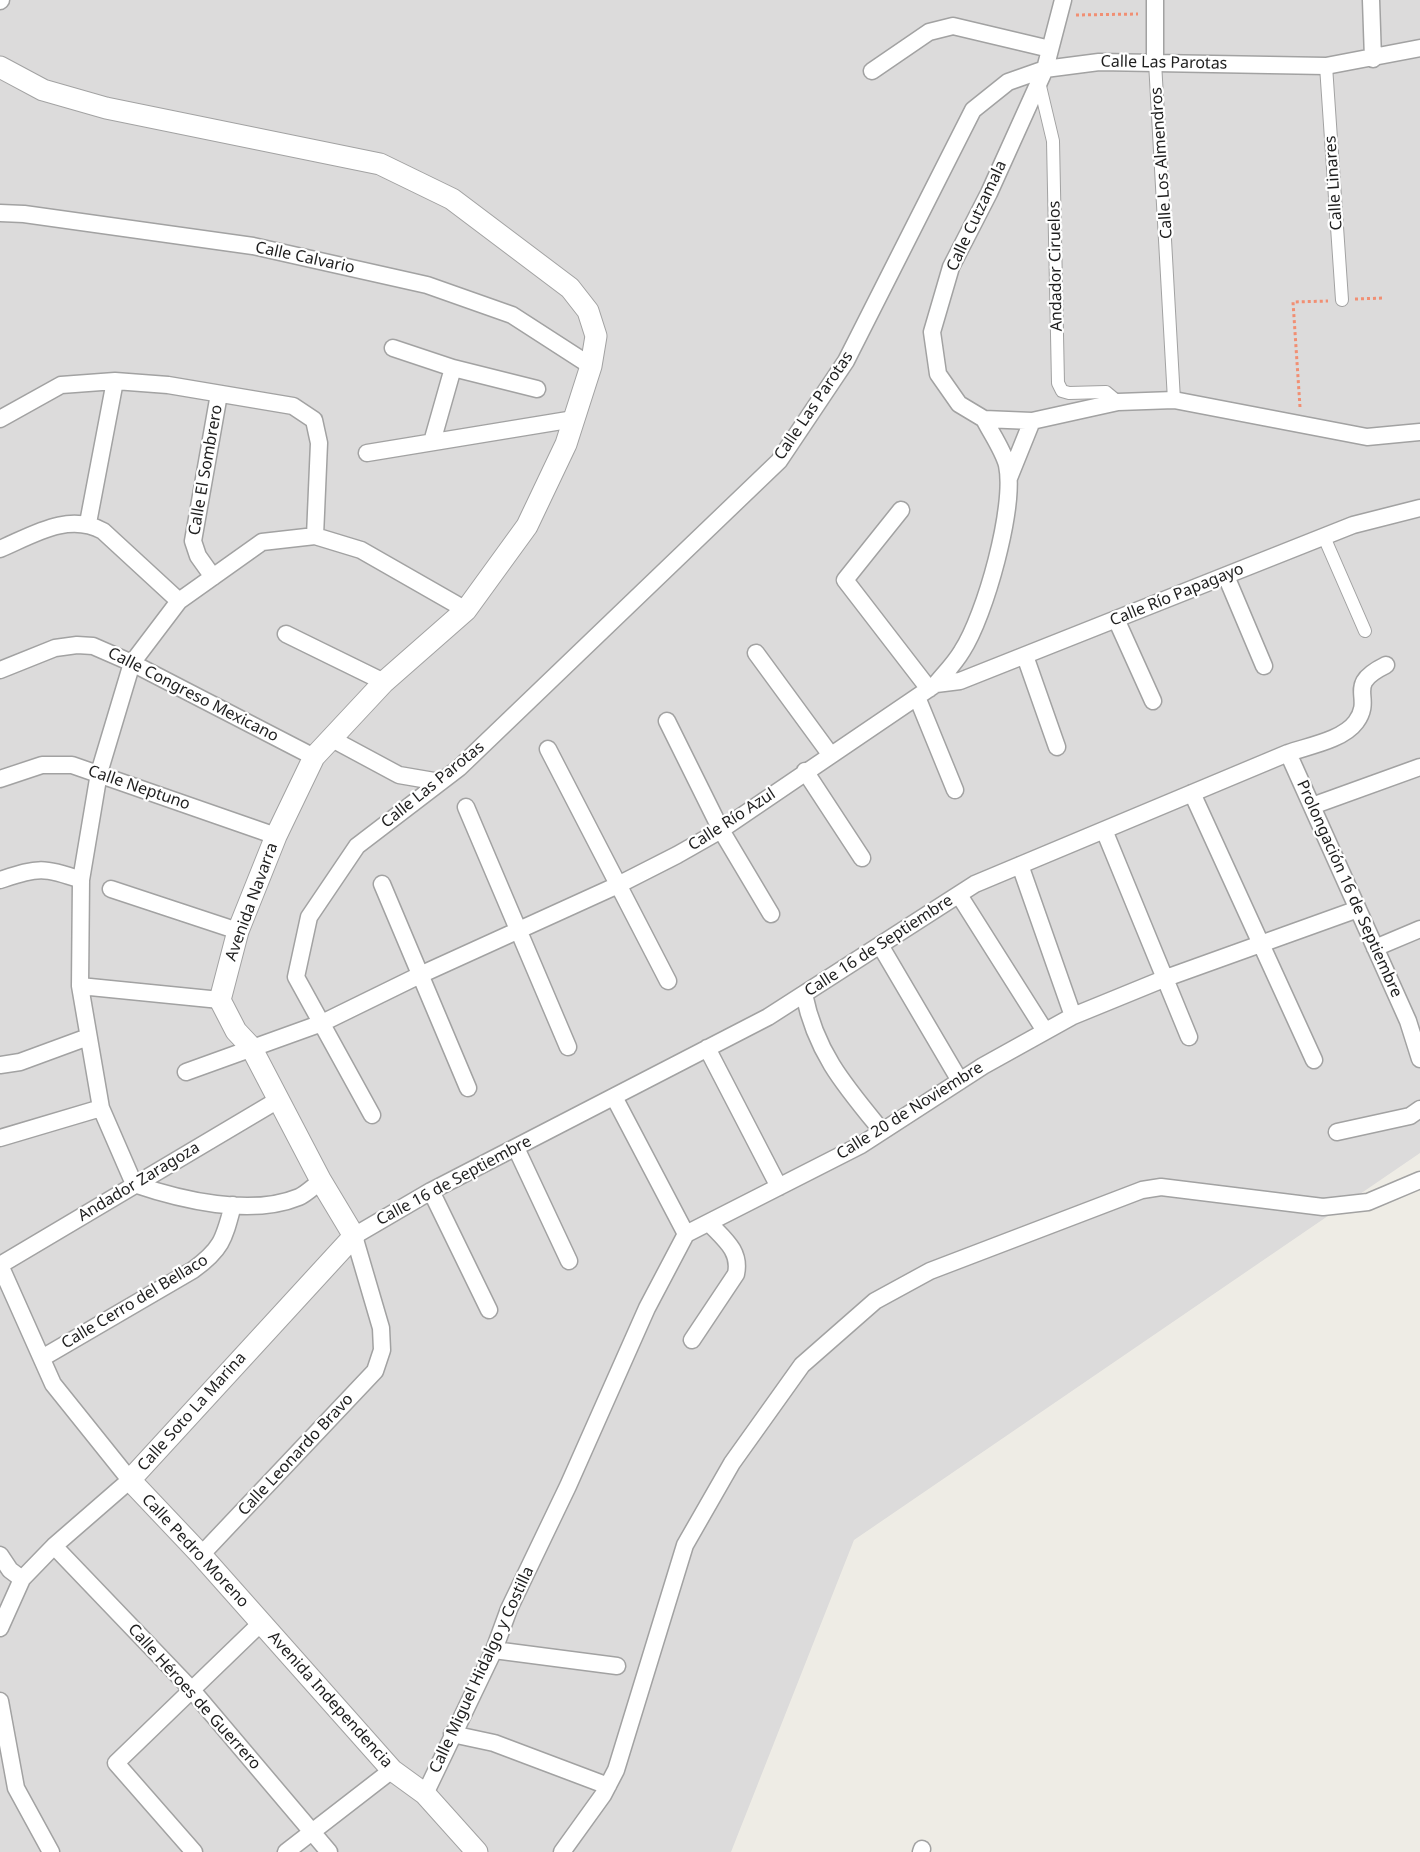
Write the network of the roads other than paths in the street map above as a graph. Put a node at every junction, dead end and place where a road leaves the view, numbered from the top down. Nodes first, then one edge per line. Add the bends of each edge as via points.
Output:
1 (1371, 0) edge
2 (1155, 7) edge
3 (1061, 8) edge
4 (1416, 46) edge
5 (1050, 50) junction
6 (1373, 59) junction
7 (1155, 62) junction
8 (1326, 66) junction
9 (0, 67) edge
10 (872, 71) dead end
11 (1042, 75) junction
12 (0, 213) edge
13 (1342, 300) dead end
14 (393, 348) dead end
15 (591, 366) junction
16 (453, 368) junction
17 (116, 381) junction
18 (537, 389) dead end
19 (219, 394) junction
20 (1174, 400) junction
21 (1118, 402) junction
22 (0, 419) edge
23 (574, 419) junction
24 (984, 419) junction
25 (1032, 421) junction
26 (1420, 432) edge
27 (432, 442) junction
28 (367, 453) dead end
29 (1008, 482) junction
30 (1420, 508) edge
31 (902, 510) dead end
32 (88, 523) junction
33 (315, 536) junction
34 (1324, 537) junction
35 (0, 549) edge
36 (1226, 576) junction
37 (213, 577) junction
38 (179, 601) junction
39 (466, 610) junction
40 (1116, 619) junction
41 (1365, 631) dead end
42 (286, 634) dead end
43 (756, 653) dead end
44 (1025, 656) junction
45 (132, 663) junction
46 (1386, 665) dead end
47 (1264, 666) dead end
48 (0, 670) edge
49 (384, 682) junction
50 (927, 690) junction
51 (1153, 701) dead end
52 (667, 721) dead end
53 (332, 739) junction
54 (1057, 747) dead end
55 (548, 749) dead end
56 (1288, 753) junction
57 (830, 754) junction
58 (314, 757) junction
59 (1420, 766) edge
60 (805, 771) junction
61 (99, 774) junction
62 (0, 779) edge
63 (440, 782) junction
64 (955, 790) dead end
65 (1192, 793) junction
66 (1311, 806) junction
67 (466, 807) dead end
68 (721, 830) junction
69 (1104, 830) junction
70 (276, 836) junction
71 (862, 858) dead end
72 (1020, 866) junction
73 (0, 880) edge
74 (81, 880) junction
75 (382, 884) dead end
76 (618, 885) junction
77 (111, 889) dead end
78 (958, 895) junction
79 (1358, 909) junction
80 (771, 914) dead end
81 (518, 930) junction
82 (1420, 930) edge
83 (238, 931) junction
84 (1261, 944) junction
85 (880, 945) junction
86 (1375, 948) junction
87 (420, 975) junction
88 (1167, 978) junction
89 (668, 981) dead end
90 (80, 986) junction
91 (804, 994) junction
92 (220, 1000) junction
93 (1073, 1016) junction
94 (322, 1023) junction
95 (1045, 1031) junction
96 (88, 1037) junction
97 (1189, 1037) dead end
98 (251, 1047) junction
99 (568, 1047) dead end
100 (707, 1048) junction
101 (1420, 1059) edge
102 (1314, 1060) dead end
103 (0, 1065) edge
104 (186, 1072) dead end
105 (960, 1081) junction
106 (468, 1088) dead end
107 (614, 1097) junction
108 (278, 1100) junction
109 (101, 1108) junction
110 (1420, 1110) edge
111 (372, 1115) dead end
112 (882, 1131) junction
113 (1337, 1132) dead end
114 (0, 1138) edge
115 (516, 1148) junction
116 (1420, 1180) edge
117 (321, 1181) junction
118 (135, 1184) junction
119 (779, 1186) junction
120 (431, 1191) junction
121 (233, 1205) junction
122 (709, 1223) junction
123 (686, 1234) junction
124 (354, 1236) junction
125 (569, 1261) dead end
126 (0, 1265) edge
127 (489, 1310) dead end
128 (692, 1340) dead end
129 (42, 1358) junction
130 (130, 1480) junction
131 (54, 1546) junction
132 (0, 1555) edge
133 (201, 1555) junction
134 (11, 1576) edge
135 (261, 1623) junction
136 (0, 1628) edge
137 (494, 1650) junction
138 (617, 1666) dead end
139 (191, 1689) junction
140 (0, 1701) edge
141 (452, 1734) junction
142 (392, 1770) junction
143 (608, 1786) junction
144 (425, 1794) junction
145 (312, 1832) junction
146 (51, 1852) edge
147 (194, 1852) edge
148 (286, 1852) edge
149 (329, 1852) edge
150 (477, 1852) edge
151 (562, 1852) edge

1 - 6 street
2 - 7 street, Calle Los Almendros
3 - 5 street, Calle Cutzamala
4 - 6 street, Calle Las Parotas
5 - 10 street via 953,26 929,32
5 - 11 street, Calle Cutzamala
6 - 8 street, Calle Las Parotas
7 - 8 street, Calle Las Parotas
7 - 11 street, Calle Las Parotas via 1099,62
7 - 20 street, Calle Los Almendros
8 - 13 street, Calle Linares
9 - 15 street, Avenida Navarra via 43,90 106,108 380,164 452,199 570,288 588,311 596,336
11 - 21 street, Andador Ciruelos via 1053,141 1058,383 1062,391 1106,392
11 - 24 street, Calle Cutzamala via 951,267 932,332 938,374 959,404
11 - 63 street, Calle Las Parotas via 1008,82 973,110 846,361 779,461
12 - 15 street, Calle Calvario via 253,246 427,285 512,315
14 - 16 street
15 - 23 street, Avenida Navarra
16 - 18 street
16 - 27 street
17 - 19 street
17 - 22 street via 61,385
17 - 32 street
19 - 33 street via 293,406 314,420 319,443
19 - 37 street, Calle El Sombrero via 193,541
20 - 21 street
20 - 26 street via 1367,437
21 - 25 street
23 - 27 street
23 - 39 street, Avenida Navarra via 527,526
24 - 25 street
24 - 29 street, Calle Río Azul via 1007,463
25 - 29 street
27 - 28 street
29 - 50 street, Calle Río Azul via 1002,537 984,598 963,650
30 - 34 street, Calle Río Papagayo via 1353,525
31 - 50 street via 845,580
32 - 35 street via 63,523
32 - 38 street via 103,531
33 - 37 street via 262,542
33 - 39 street via 361,550
34 - 36 street, Calle Río Papagayo
34 - 41 street
36 - 40 street, Calle Río Papagayo
36 - 47 street
37 - 38 street
38 - 45 street
39 - 49 street, Avenida Navarra
40 - 44 street, Calle Río Papagayo
40 - 51 street
42 - 49 street
43 - 57 street
44 - 50 street, Calle Río Papagayo
44 - 54 street
45 - 48 street, Calle Congreso Mexicano via 93,646 77,645 56,648
45 - 58 street, Calle Congreso Mexicano
45 - 61 street
46 - 56 street, Calle 16 de Septiembre via 1367,675 1363,682 1361,713 1355,724 1339,735
49 - 53 street, Avenida Navarra
50 - 57 street, Calle Río Azul
50 - 64 street
52 - 68 street
53 - 58 street, Avenida Navarra
53 - 63 street via 399,774
55 - 76 street
56 - 65 street, Calle 16 de Septiembre
56 - 66 street, Prolongación 16 de Septiembre
57 - 60 street, Calle Río Azul
58 - 70 street, Avenida Navarra
59 - 66 street
60 - 68 street, Calle Río Azul
60 - 71 street
61 - 62 street, Calle Neptuno via 59,763
61 - 70 street, Calle Neptuno
61 - 74 street
63 - 94 street, Calle Las Parotas via 357,846 309,917 296,977
65 - 69 street, Calle 16 de Septiembre
65 - 84 street
66 - 79 street, Prolongación 16 de Septiembre
67 - 81 street
68 - 76 street, Calle Río Azul
68 - 80 street
69 - 72 street, Calle 16 de Septiembre
69 - 88 street
70 - 83 street, Avenida Navarra
72 - 78 street, Calle 16 de Septiembre
72 - 93 street
73 - 74 street via 37,868
74 - 90 street
75 - 87 street
76 - 81 street, Calle Río Azul
76 - 89 street
77 - 83 street
78 - 85 street, Calle 16 de Septiembre
78 - 95 street
79 - 84 street, Calle 20 de Noviembre
79 - 86 street, Prolongación 16 de Septiembre
81 - 87 street, Calle Río Azul
81 - 99 street
82 - 86 street
83 - 92 street, Avenida Navarra
84 - 88 street, Calle 20 de Noviembre
84 - 102 street
85 - 91 street, Calle 16 de Septiembre
85 - 105 street
86 - 101 street, Prolongación 16 de Septiembre via 1408,1021
87 - 94 street, Calle Río Azul
87 - 106 street
88 - 93 street, Calle 20 de Noviembre
88 - 97 street
90 - 92 street
90 - 96 street
91 - 100 street, Calle 16 de Septiembre
91 - 112 street via 819,1044 840,1080
92 - 98 street via 236,1031
93 - 95 street, Calle 20 de Noviembre
94 - 98 street, Calle Río Azul
94 - 111 street, Calle Las Parotas
95 - 105 street, Calle 20 de Noviembre
96 - 103 street via 20,1062
96 - 109 street
98 - 104 street, Calle Río Azul
98 - 108 street
100 - 107 street, Calle 16 de Septiembre
100 - 119 street
105 - 112 street, Calle 20 de Noviembre
107 - 115 street, Calle 16 de Septiembre
107 - 123 street
108 - 117 street
108 - 118 street, Andador Zaragoza
109 - 114 street
109 - 118 street
110 - 113 street via 1410,1116
112 - 119 street, Calle 20 de Noviembre
115 - 120 street, Calle 16 de Septiembre
115 - 125 street
116 - 143 street via 1368,1202 1323,1207 1161,1187 1142,1190 930,1271 875,1301 802,1365 732,1463 685,1545
117 - 121 street via 299,1197
117 - 124 street
118 - 121 street via 173,1198
118 - 126 street, Andador Zaragoza
119 - 122 street, Calle 20 de Noviembre
120 - 124 street, Calle 16 de Septiembre
120 - 127 street
121 - 129 street, Calle Cerro del Bellaco via 214,1255
122 - 123 street, Calle 20 de Noviembre
122 - 128 street via 733,1249 739,1262 736,1274
123 - 137 street, Calle Miguel Hidalgo y Costilla via 647,1308 508,1609
124 - 130 street, Calle Soto La Marina
124 - 133 street, Calle Leonardo Bravo via 381,1328 382,1350 375,1371
126 - 129 street, Calle Pedro Moreno
129 - 130 street, Calle Pedro Moreno via 54,1384
130 - 131 street, Calle Soto La Marina
130 - 133 street, Calle Pedro Moreno
131 - 134 street, Calle Soto La Marina
131 - 139 street, Calle Héroes de Guerrero
132 - 134 street
133 - 135 street, Calle Pedro Moreno
134 - 136 street
135 - 139 street
135 - 142 street, Avenida Independencia
137 - 138 street
137 - 141 street, Calle Miguel Hidalgo y Costilla
139 - 145 street, Calle Héroes de Guerrero
139 - 147 street via 116,1764
140 - 146 street via 16,1788
141 - 143 street via 494,1743
141 - 144 street, Calle Miguel Hidalgo y Costilla
142 - 144 street, Avenida Independencia
142 - 145 street
143 - 151 street
144 - 150 street, Avenida Independencia
145 - 148 street
145 - 149 street, Calle Héroes de Guerrero

